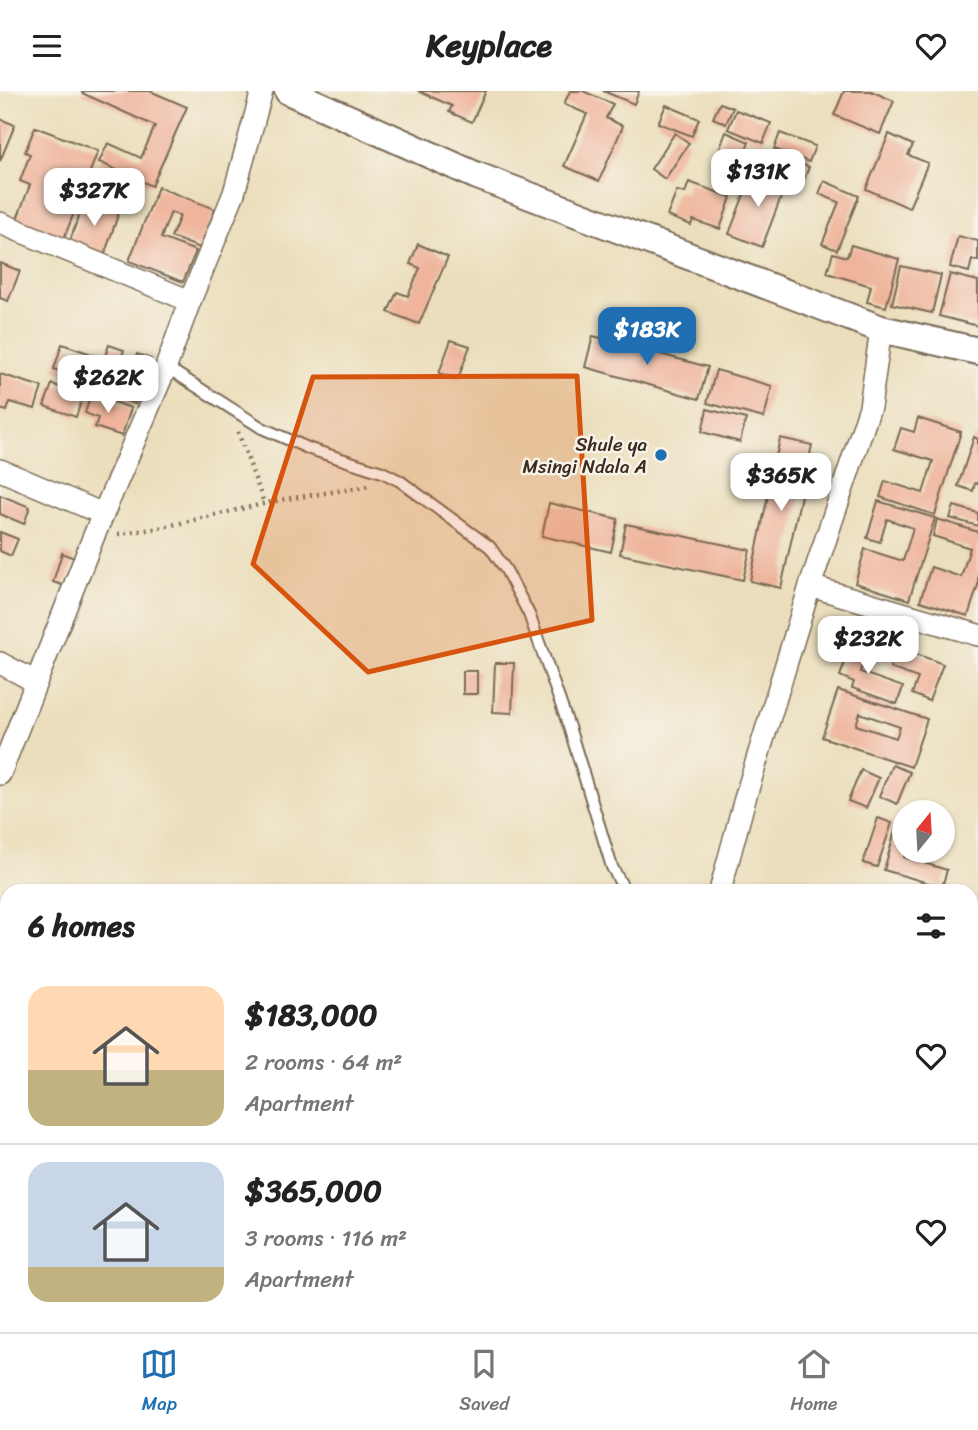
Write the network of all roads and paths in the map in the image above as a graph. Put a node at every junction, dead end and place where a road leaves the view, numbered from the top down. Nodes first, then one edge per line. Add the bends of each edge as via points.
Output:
1 (262, 91) edge
2 (288, 91) edge
3 (0, 223) edge
4 (190, 301) junction
5 (881, 329) junction
6 (978, 351) edge
7 (166, 367) junction
8 (229, 409) junction
9 (0, 470) edge
10 (400, 481) junction
11 (264, 503) junction
12 (103, 515) junction
13 (93, 538) junction
14 (810, 586) junction
15 (978, 635) edge
16 (0, 663) edge
17 (36, 682) junction
18 (0, 774) edge
19 (621, 884) edge
20 (722, 884) edge

1 - 4 street via 234,193
2 - 5 street via 475,175
3 - 4 street
4 - 7 street
5 - 6 street
5 - 14 street via 870,407
7 - 8 lane
7 - 12 street
8 - 10 lane via 310,449
8 - 11 path
9 - 12 street
10 - 11 path
10 - 19 lane via 479,537 506,570 547,661 611,867
11 - 13 path via 159,529
12 - 13 street
13 - 17 street
14 - 15 street
14 - 20 street
16 - 17 street
17 - 18 street

